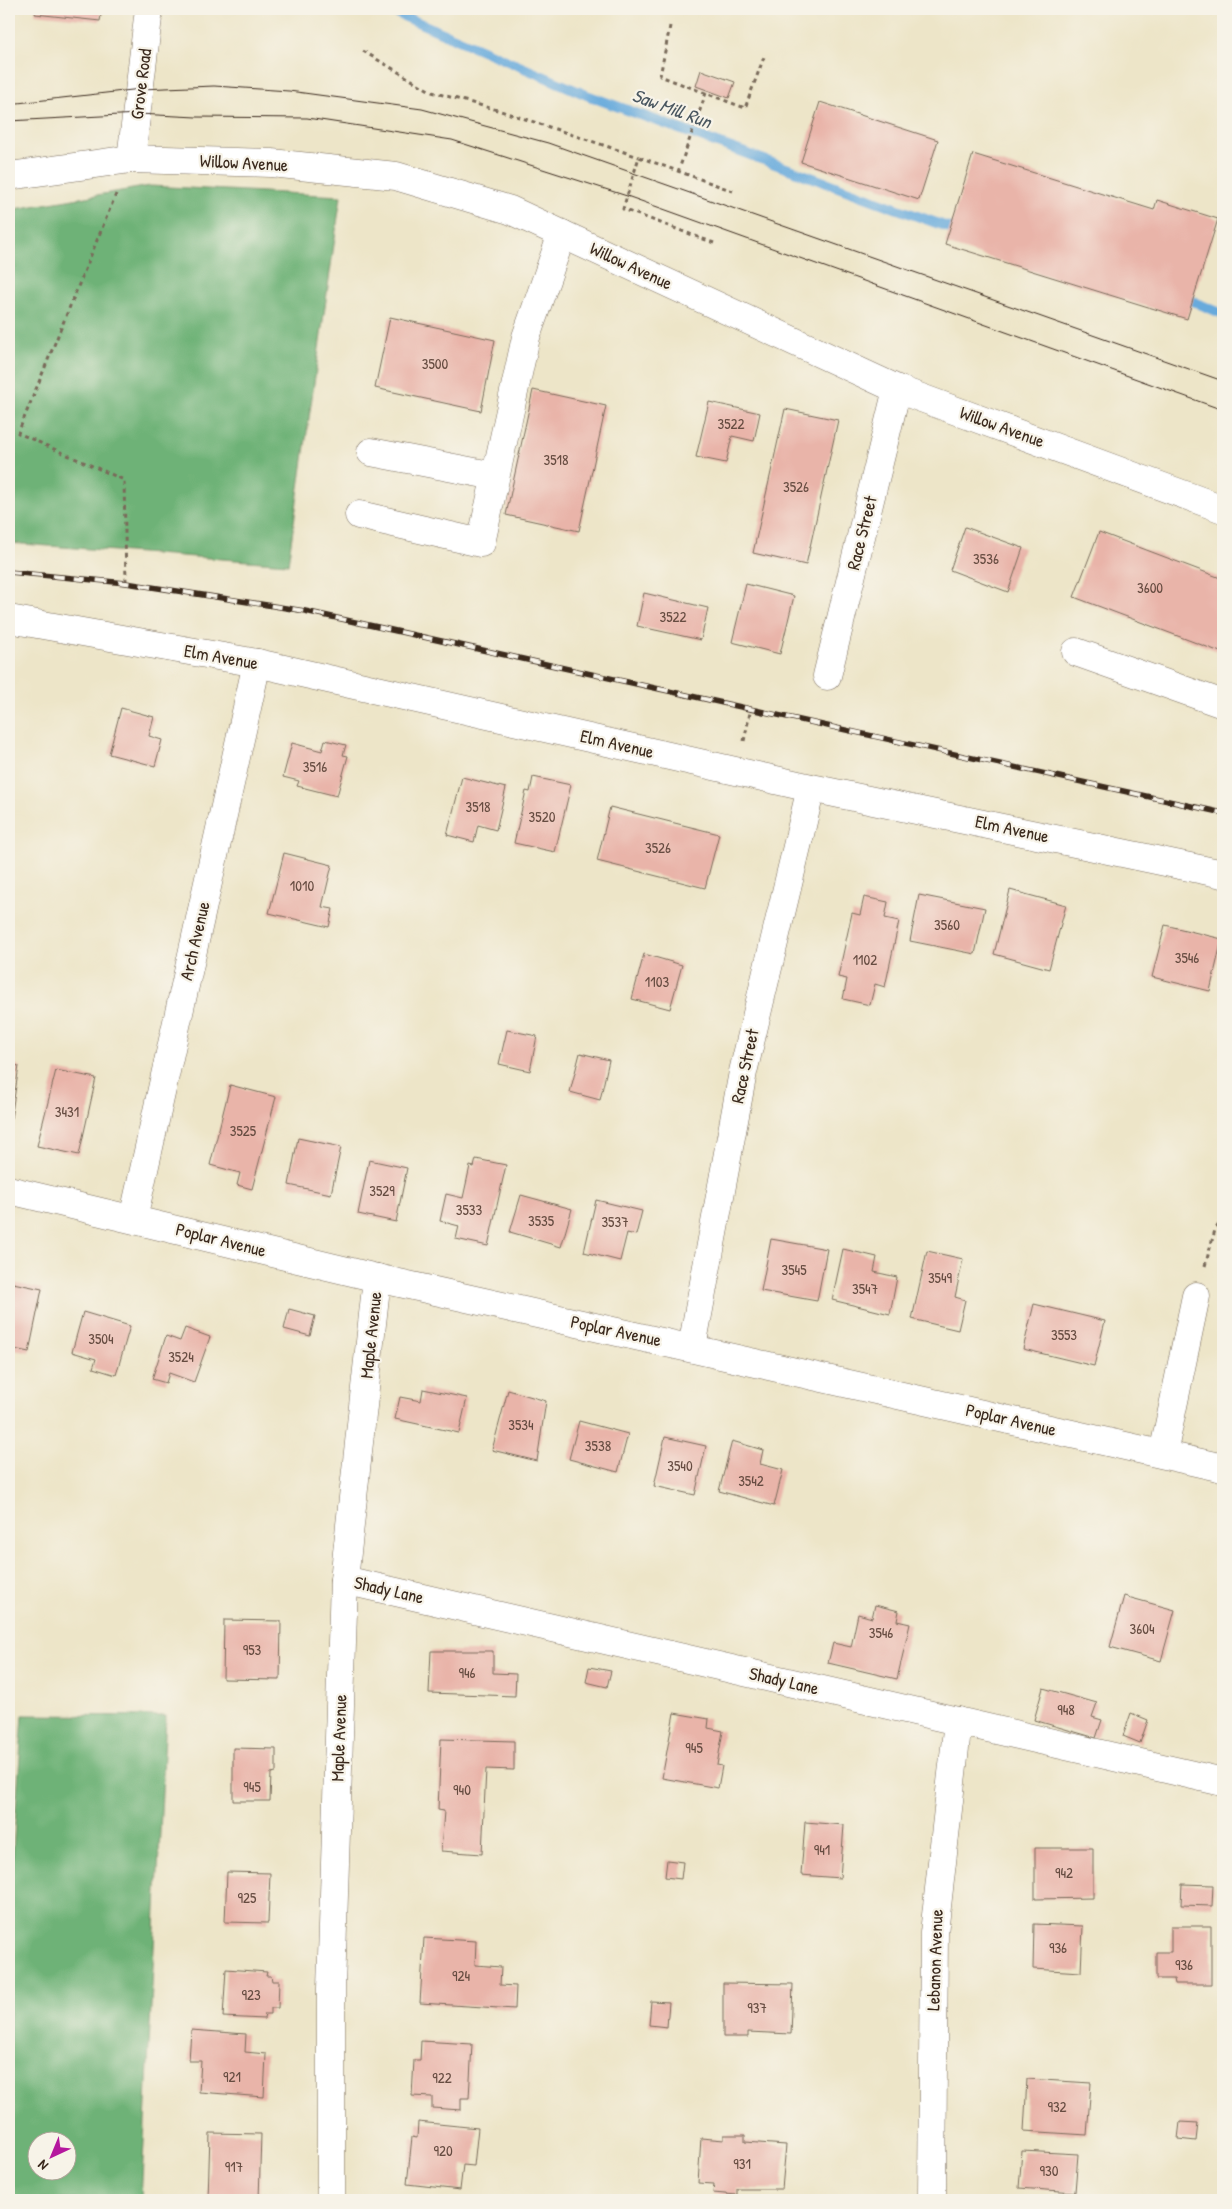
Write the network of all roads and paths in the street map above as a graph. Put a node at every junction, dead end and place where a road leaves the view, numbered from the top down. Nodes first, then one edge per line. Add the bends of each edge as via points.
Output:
1 (149, 9) edge
2 (670, 26) dead end
3 (363, 51) dead end
4 (764, 57) dead end
5 (706, 93) junction
6 (639, 157) junction
7 (131, 159) junction
8 (678, 172) junction
9 (9, 176) edge
10 (734, 191) dead end
11 (562, 234) junction
12 (714, 243) dead end
13 (897, 389) junction
14 (371, 452) dead end
15 (495, 476) junction
16 (1223, 509) edge
17 (359, 515) dead end
18 (126, 583) dead end
19 (9, 619) edge
20 (1076, 652) dead end
21 (257, 663) junction
22 (826, 676) dead end
23 (1223, 704) edge
24 (811, 788) junction
25 (1223, 874) edge
26 (9, 1190) edge
27 (1223, 1218) edge
28 (133, 1219) junction
29 (377, 1278) junction
30 (1196, 1296) joint
31 (692, 1347) junction
32 (1163, 1454) junction
33 (1223, 1468) edge
34 (344, 1580) junction
35 (958, 1721) junction
36 (1223, 1782) edge
37 (331, 2200) edge
38 (932, 2200) edge

1 - 7 street, Grove Road
2 - 5 path via 660,76
3 - 6 path via 432,92 501,111
4 - 5 path via 745,108
5 - 8 path
6 - 8 path
6 - 12 path via 623,209
7 - 9 street, Willow Avenue
7 - 11 street, Willow Avenue via 271,163 396,176 510,210
7 - 18 path via 18,433 124,480
8 - 10 path
11 - 13 street, Willow Avenue
11 - 15 street via 526,336
13 - 16 street, Willow Avenue
13 - 22 street, Race Street
14 - 15 street
15 - 17 street via 481,544
19 - 21 street, Elm Avenue
20 - 23 street
21 - 24 street, Elm Avenue
21 - 28 street, Arch Avenue
24 - 25 street, Elm Avenue
24 - 31 street, Race Street via 742,1072
26 - 28 street, Poplar Avenue
27 - 30 path via 1215,1230
28 - 29 street, Poplar Avenue
29 - 31 street, Poplar Avenue
29 - 34 street, Maple Avenue
30 - 32 street
31 - 32 street, Poplar Avenue
32 - 33 street, Poplar Avenue
34 - 35 street, Shady Lane
34 - 37 street, Maple Avenue via 331,1989
35 - 36 street, Shady Lane
35 - 38 street, Lebanon Avenue via 934,1933

